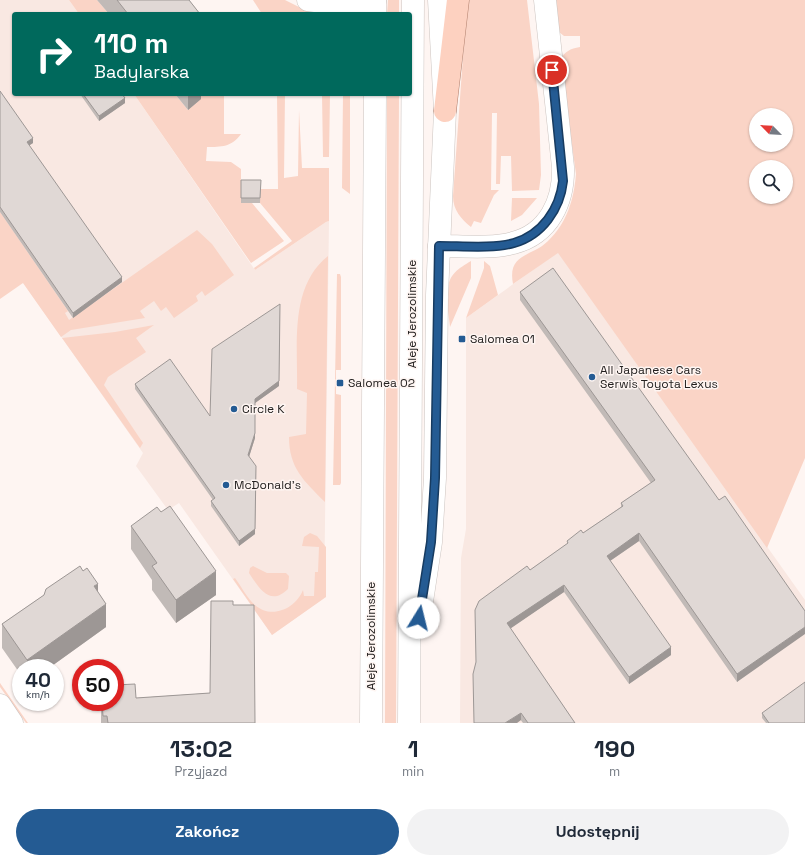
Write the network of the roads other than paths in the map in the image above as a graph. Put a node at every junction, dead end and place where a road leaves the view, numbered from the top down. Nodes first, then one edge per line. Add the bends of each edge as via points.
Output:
1 (308, 0) edge
2 (413, 0) edge
3 (439, 0) edge
4 (458, 0) edge
5 (545, 0) edge
6 (375, 5) edge
7 (375, 96) edge
8 (445, 110) junction
9 (439, 246) junction
10 (409, 678) junction
11 (0, 705) edge
12 (12, 723) edge
13 (371, 723) edge
14 (409, 723) edge

1 - 6 main road
2 - 10 main road, Aleje Jerozolimskie
3 - 8 main road
4 - 8 main road
5 - 9 main road via 563,167 560,198 546,222 520,241 502,245
7 - 13 main road, Aleje Jerozolimskie
8 - 9 main road
9 - 10 main road via 435,471 431,542
10 - 14 main road, Aleje Jerozolimskie
11 - 12 main road

